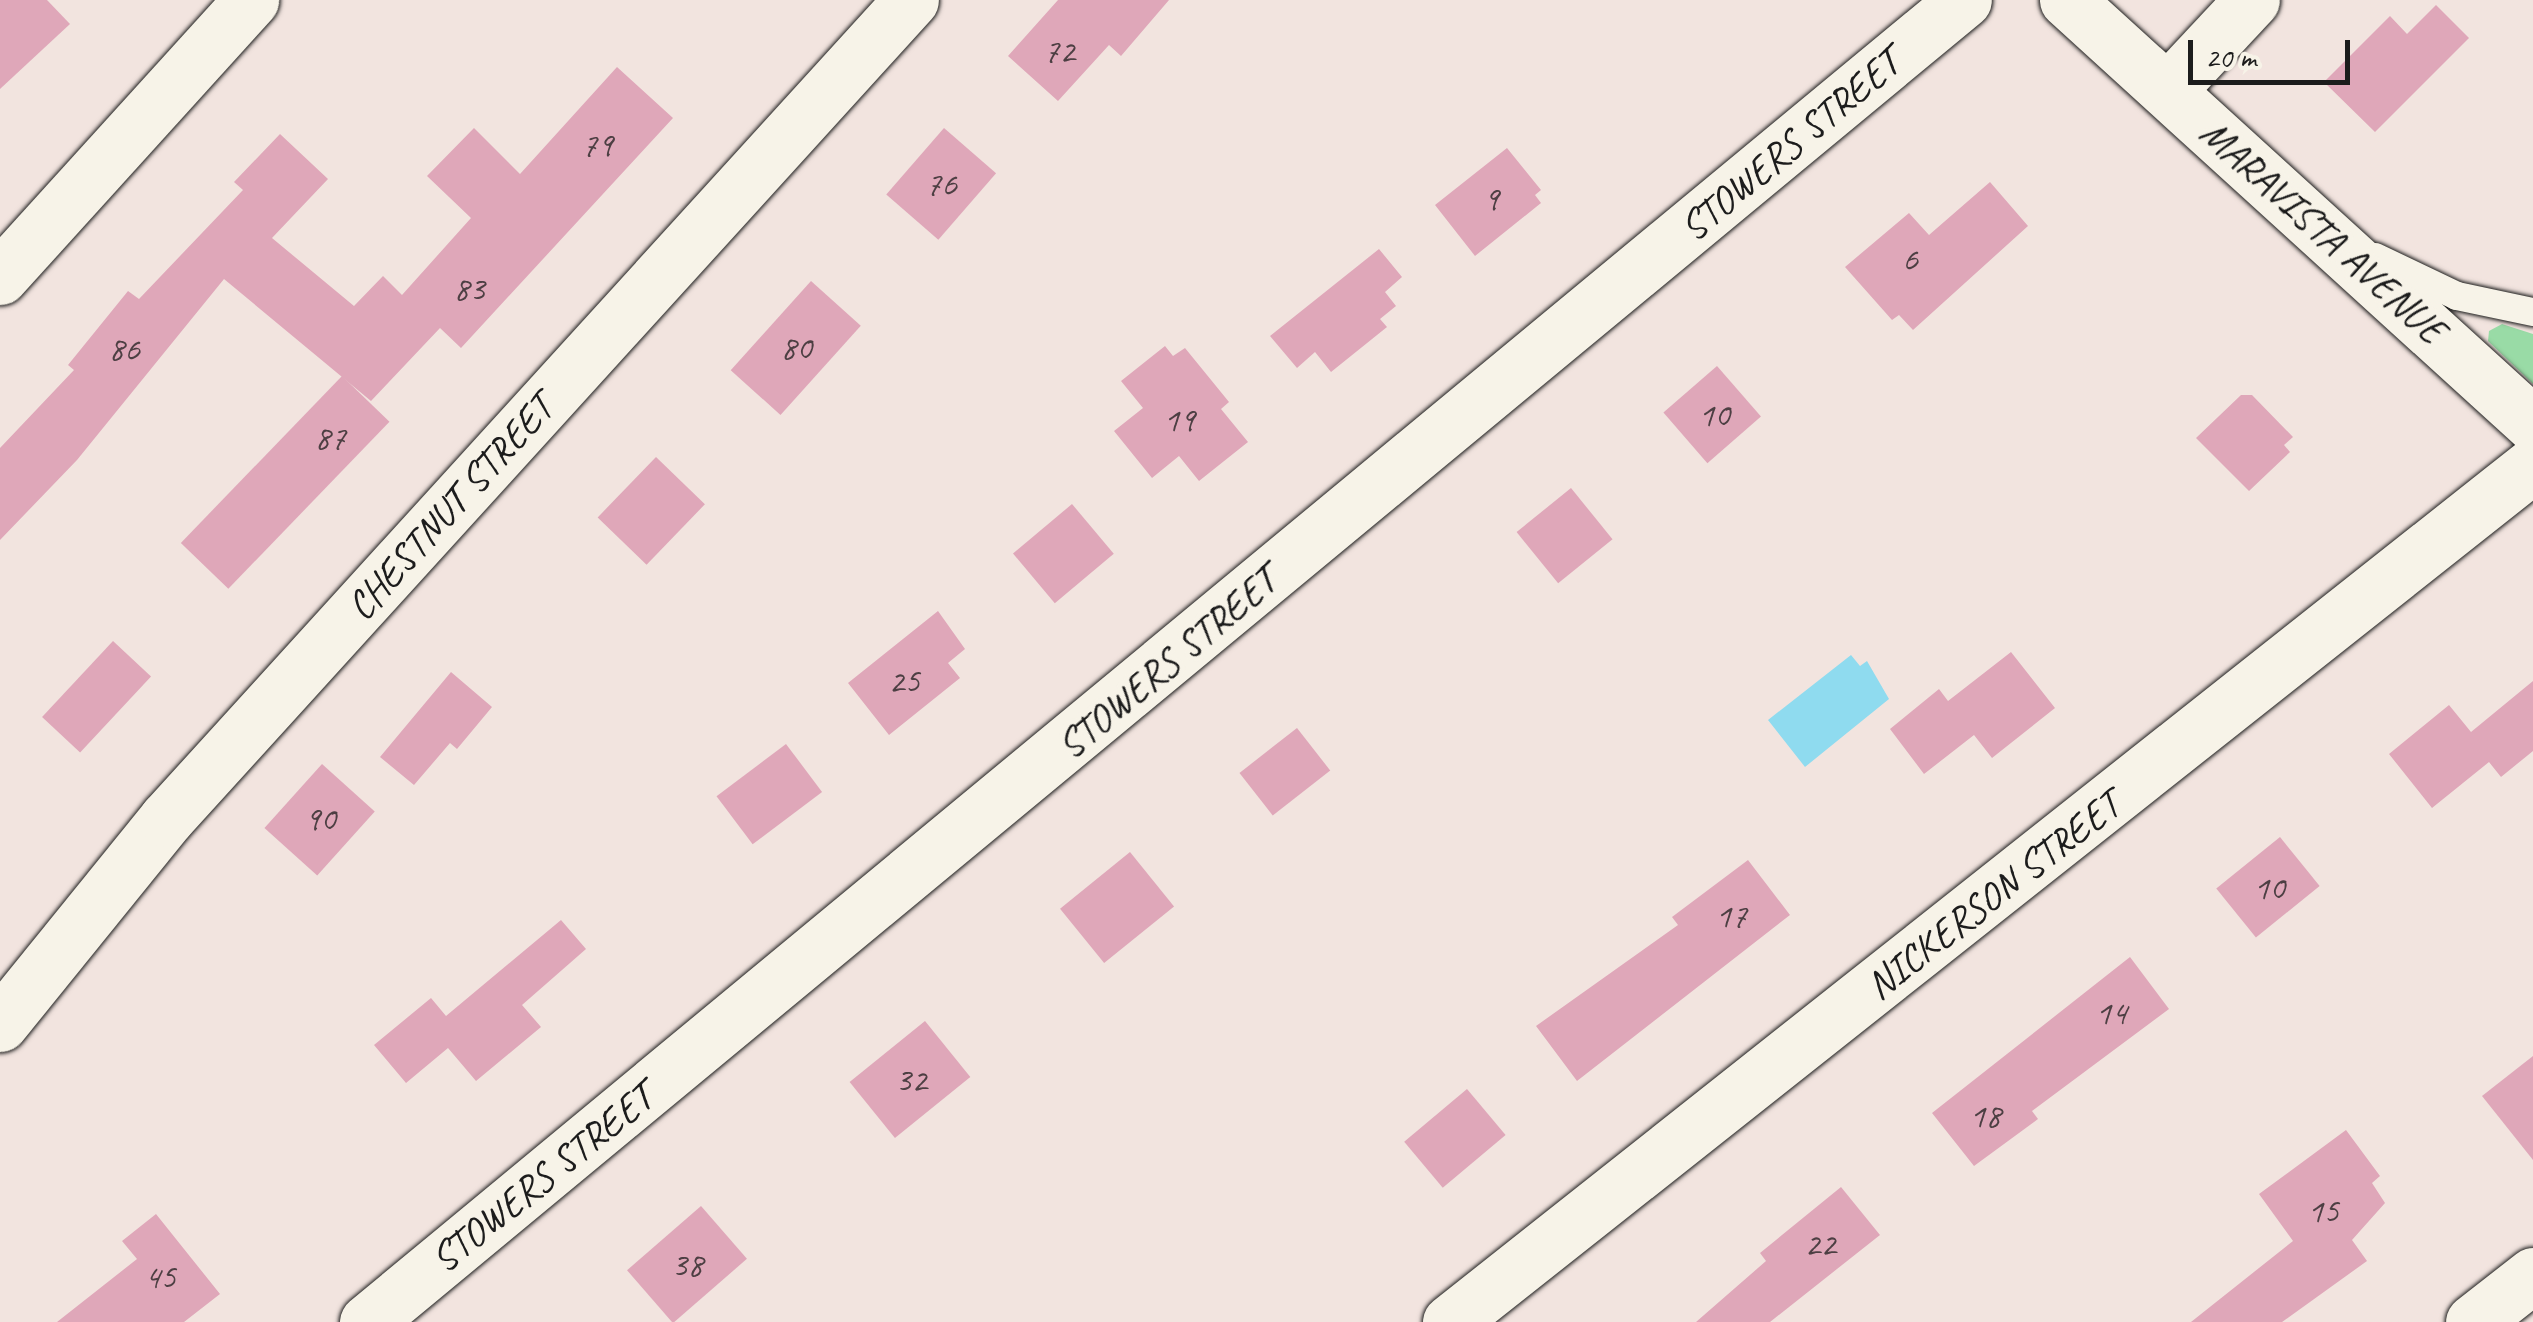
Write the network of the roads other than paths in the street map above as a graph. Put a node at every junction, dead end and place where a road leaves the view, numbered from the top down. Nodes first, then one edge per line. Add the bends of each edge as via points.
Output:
1 (250, 0) edge
2 (911, 0) edge
3 (1964, 0) edge
4 (2067, 0) edge
5 (2252, 0) edge
6 (2168, 90) junction
7 (2326, 232) junction
8 (0, 277) edge
9 (2533, 312) edge
10 (2533, 424) edge
11 (2533, 466) edge
12 (0, 1024) edge
13 (2533, 1275) edge
14 (367, 1322) edge
15 (1450, 1322) edge
16 (2474, 1322) edge

1 - 8 street
2 - 12 street, CHESTNUT STREET via 166,819
3 - 14 street, STOWERS STREET
4 - 6 street, MARAVISTA AVENUE
5 - 6 street
6 - 7 street, MARAVISTA AVENUE
7 - 9 lane via 2457,296
7 - 10 street, MARAVISTA AVENUE
11 - 15 street, NICKERSON STREET
13 - 16 street

